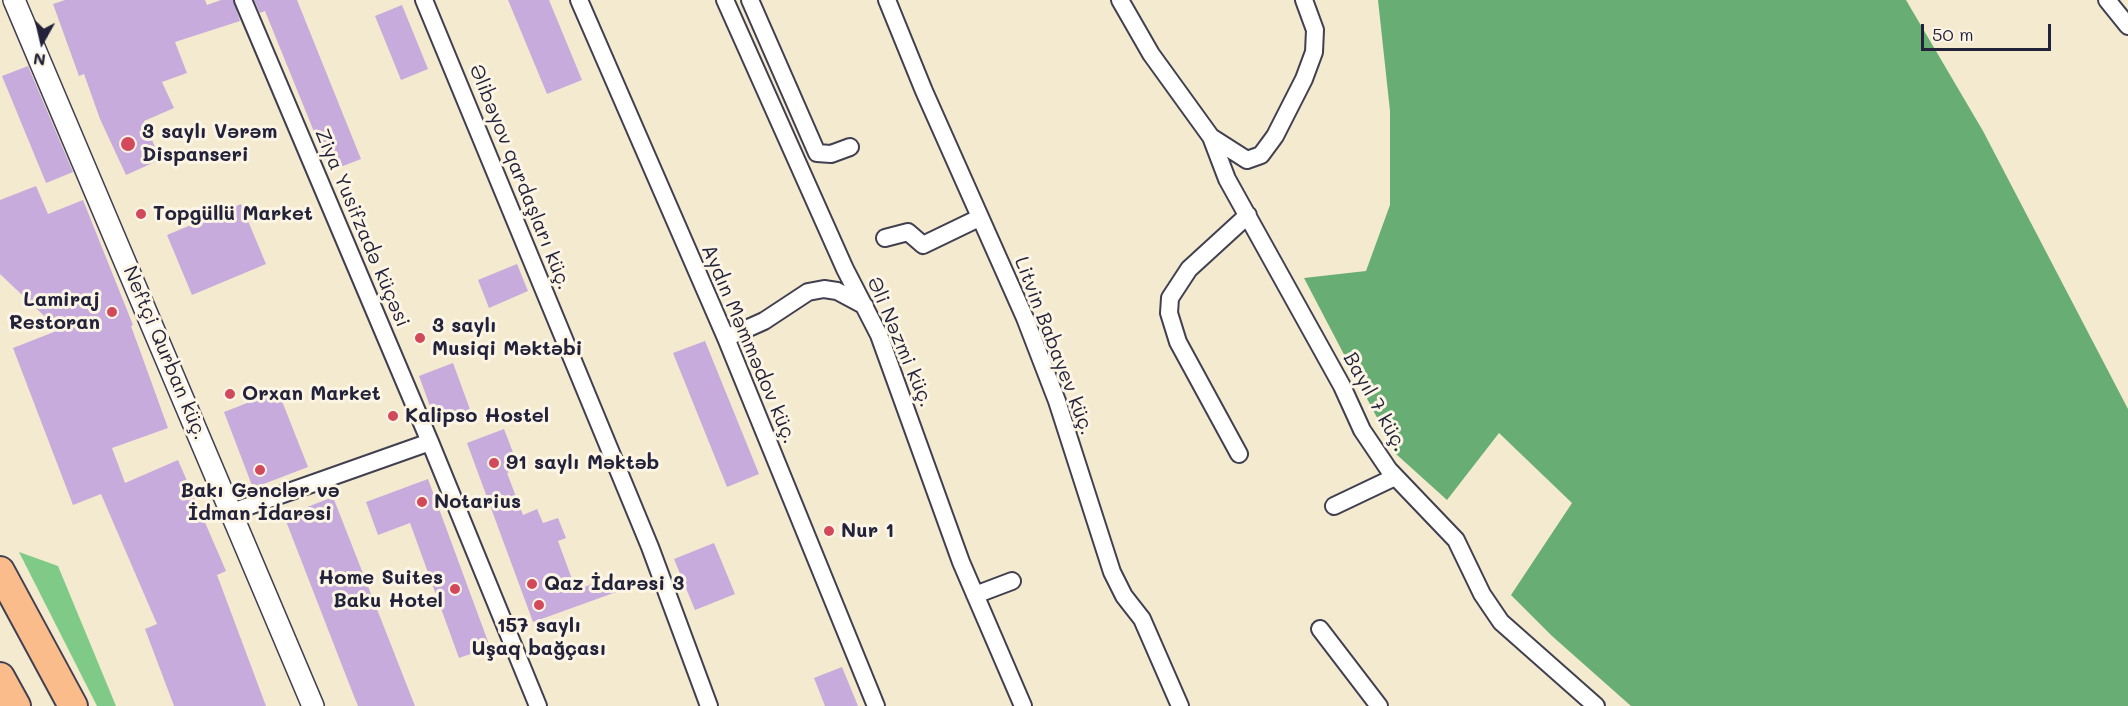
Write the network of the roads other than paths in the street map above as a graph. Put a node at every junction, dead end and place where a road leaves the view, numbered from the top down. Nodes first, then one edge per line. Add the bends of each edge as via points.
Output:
1 (15, 0) edge
2 (243, 0) edge
3 (424, 0) edge
4 (579, 0) edge
5 (725, 0) edge
6 (750, 0) edge
7 (887, 0) edge
8 (1120, 0) edge
9 (1304, 0) edge
10 (2107, 0) edge
11 (2128, 26) edge
12 (1211, 137) junction
13 (850, 147) dead end
14 (1248, 214) junction
15 (979, 218) junction
16 (885, 238) dead end
17 (865, 306) junction
18 (726, 338) junction
19 (430, 442) junction
20 (1239, 454) dead end
21 (1395, 477) junction
22 (1334, 506) dead end
23 (232, 512) junction
24 (0, 571) edge
25 (1012, 580) dead end
26 (975, 595) junction
27 (1320, 629) dead end
28 (0, 677) edge
29 (703, 704) edge
30 (16, 706) edge
31 (73, 706) edge
32 (314, 706) edge
33 (538, 706) edge
34 (876, 706) edge
35 (1023, 706) edge
36 (1179, 706) edge
37 (1378, 706) edge
38 (1596, 706) edge

1 - 23 street, Neftçi Qurban küç.
2 - 19 street, Ziya Yusifzadə küçəsi
3 - 29 street, Əlibəyov qardaşları küç. via 650,547
4 - 18 street, Aydın Məmmədov küç.
5 - 17 street, Əli Nəzmi küç.
6 - 13 street via 817,153 831,154
7 - 15 street, Litvin Babayev küç.
8 - 12 street, Bayıl 7 küç. via 1151,54
9 - 12 street, Bayıl 7 küç. via 1315,30 1314,52 1275,136 1261,155 1247,160
10 - 11 street
12 - 14 street, Bayıl 7 küç. via 1227,179
14 - 20 street via 1189,269 1170,298 1169,313 1178,342
14 - 21 street, Bayıl 7 küç. via 1362,430
15 - 16 street via 923,245 908,232
15 - 36 street, Litvin Babayev küç. via 1025,318 1057,401 1112,572 1142,619
17 - 18 street via 837,291 808,292 765,321
17 - 26 street, Əli Nəzmi küç.
18 - 34 street, Aydın Məmmədov küç.
19 - 23 street
19 - 33 street, Ziya Yusifzadə küçəsi
21 - 22 street
21 - 38 street, Bayıl 7 küç. via 1456,540 1482,594 1502,622
23 - 32 street, Neftçi Qurban küç.
24 - 31 highway
25 - 26 street
26 - 35 street, Əli Nəzmi küç.
27 - 37 street
28 - 30 highway

